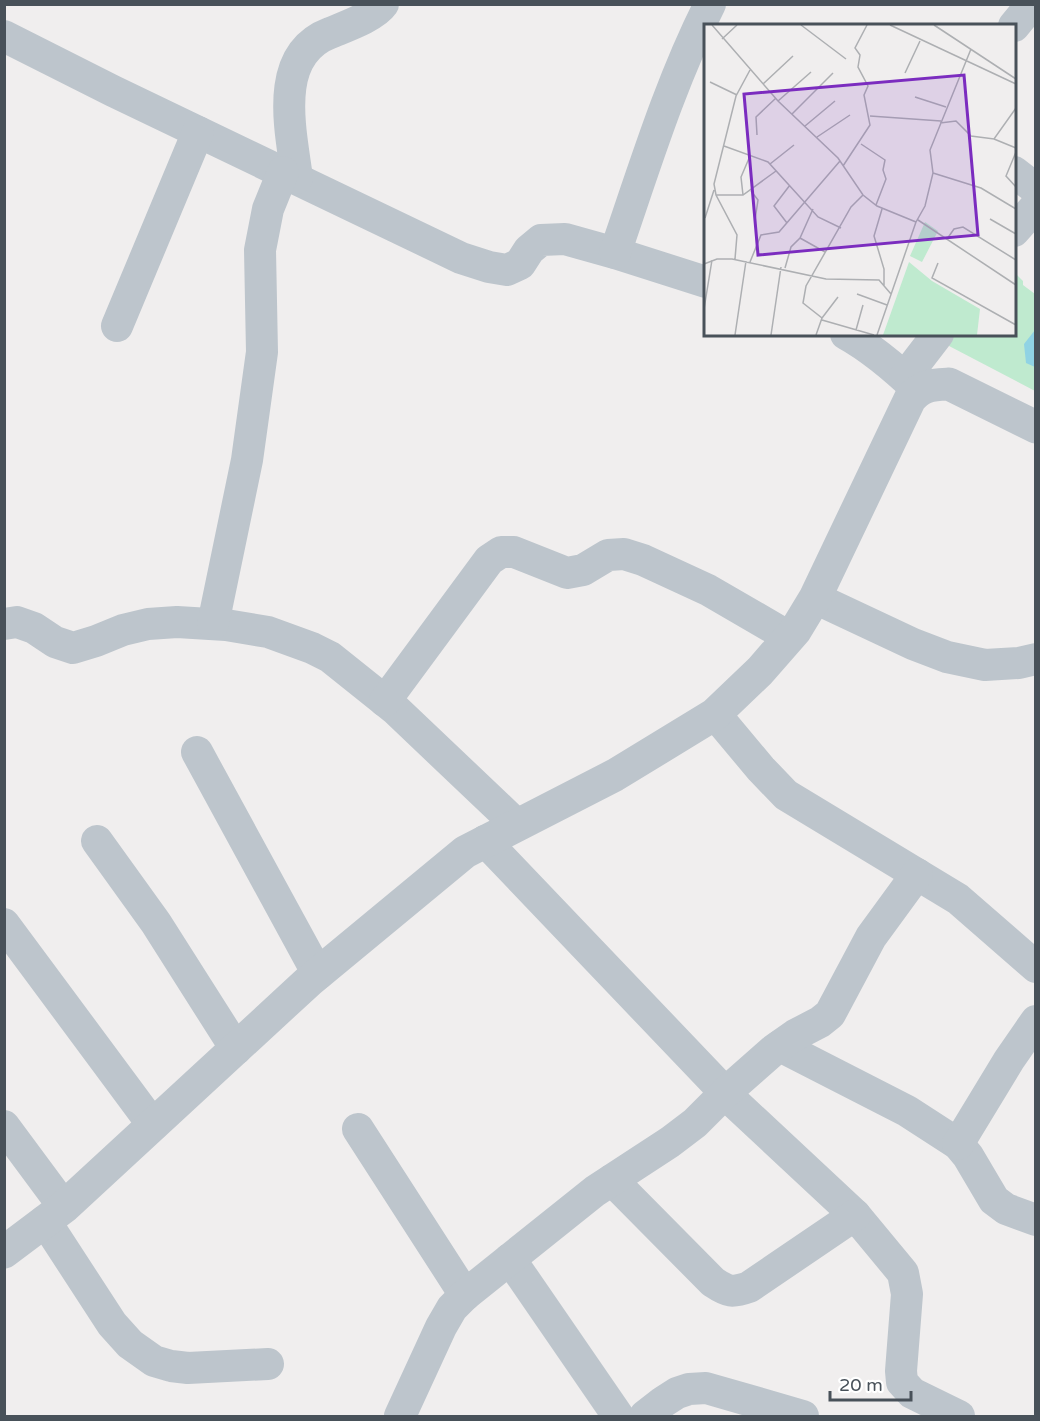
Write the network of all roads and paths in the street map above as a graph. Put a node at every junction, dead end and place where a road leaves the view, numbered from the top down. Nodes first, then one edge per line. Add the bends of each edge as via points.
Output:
1 (382, 4) edge
2 (710, 4) edge
3 (1032, 4) edge
4 (1016, 24) edge
5 (4, 36) edge
6 (198, 132) junction
7 (1016, 174) edge
8 (290, 175) junction
9 (1035, 189) edge
10 (1035, 206) edge
11 (1016, 229) edge
12 (615, 253) junction
13 (704, 282) edge
14 (117, 326) dead end
15 (849, 336) edge
16 (937, 336) edge
17 (912, 383) junction
18 (1035, 427) edge
19 (815, 598) junction
20 (4, 624) edge
21 (213, 624) junction
22 (789, 637) junction
23 (1035, 659) edge
24 (385, 701) junction
25 (716, 714) junction
26 (196, 752) dead end
27 (517, 825) junction
28 (98, 841) dead end
29 (486, 841) junction
30 (917, 874) junction
31 (4, 924) edge
32 (1035, 967) edge
33 (318, 974) junction
34 (1035, 1021) edge
35 (780, 1046) junction
36 (236, 1049) junction
37 (725, 1093) junction
38 (153, 1125) junction
39 (4, 1126) edge
40 (358, 1129) dead end
41 (958, 1144) junction
42 (612, 1180) junction
43 (55, 1214) junction
44 (855, 1215) junction
45 (1035, 1220) edge
46 (4, 1252) edge
47 (510, 1259) junction
48 (465, 1295) junction
49 (268, 1364) dead end
50 (400, 1416) edge
51 (618, 1416) edge
52 (645, 1416) edge
53 (803, 1416) edge
54 (959, 1416) edge

1 - 8 street via 304,50 292,75
2 - 12 street via 667,104
3 - 4 street
5 - 6 street
6 - 8 street
6 - 14 street
7 - 9 street
8 - 12 street via 461,258 489,267 507,270 520,264 541,240 565,239
8 - 21 street via 268,209 260,250 262,352 247,460
10 - 11 street
12 - 13 street
15 - 17 street
16 - 17 street
17 - 18 street via 949,384
17 - 19 street via 910,399
19 - 22 street
19 - 23 street via 947,657 985,665
20 - 21 street via 17,622 73,648 148,624
21 - 24 street via 268,632 312,648 330,657
22 - 24 street via 708,590 624,554 608,555 583,570 567,573 514,552 501,552 489,560
22 - 25 street
24 - 27 street
25 - 27 street via 615,775
25 - 30 street via 786,795
26 - 33 street
27 - 29 street
28 - 36 street
29 - 33 street via 465,852
29 - 37 street
30 - 32 street via 957,899
30 - 35 street via 871,937 830,1014
31 - 38 street
33 - 36 street
34 - 41 street
35 - 37 street
35 - 41 street via 907,1111
36 - 38 street
37 - 42 street via 695,1123
37 - 44 street
38 - 43 street
39 - 43 street
40 - 48 street
41 - 45 street via 994,1200
42 - 44 street via 713,1282 735,1292
42 - 47 street
43 - 46 street
43 - 49 street via 112,1324 130,1344 154,1361 188,1368
44 - 54 street via 903,1273 907,1294 902,1382 912,1393
47 - 48 street
47 - 51 street
48 - 50 street via 441,1327
52 - 53 street via 677,1393 706,1388

